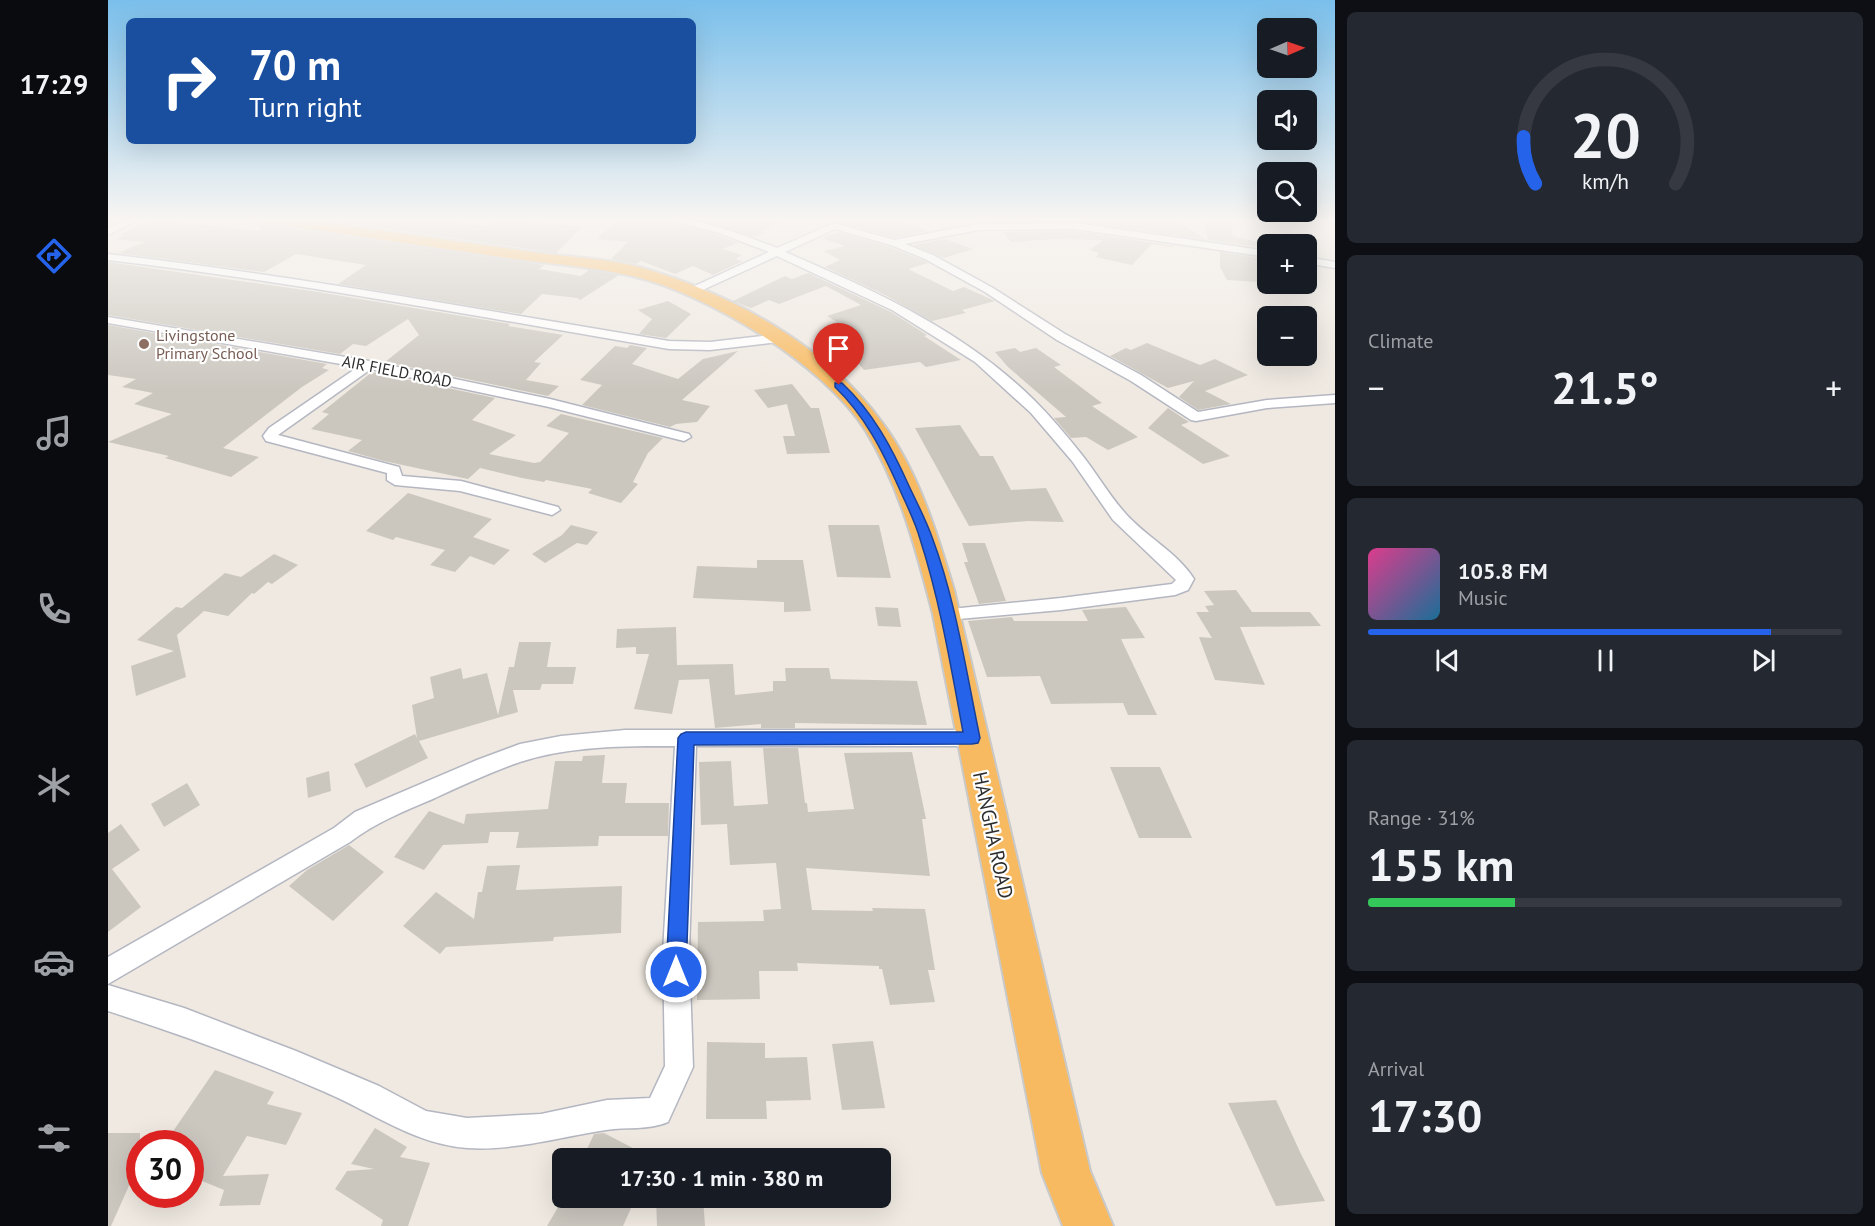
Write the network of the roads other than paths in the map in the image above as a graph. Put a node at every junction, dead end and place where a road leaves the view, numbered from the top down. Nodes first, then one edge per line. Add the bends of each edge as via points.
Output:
1 (254, 276) edge
2 (650, 276) edge
3 (725, 276) edge
4 (830, 276) edge
5 (964, 276) edge
6 (692, 291) junction
7 (108, 320) edge
8 (778, 338) junction
9 (369, 365) junction
10 (1335, 399) edge
11 (684, 437) dead end
12 (552, 510) dead end
13 (947, 614) junction
14 (686, 738) junction
15 (972, 738) junction
16 (108, 971) edge
17 (108, 998) edge
18 (1088, 1226) edge

1 - 8 street via 669,345 710,346
2 - 6 highway, HANGHA ROAD
3 - 6 street
4 - 13 street via 906,313 981,361 1028,402 1126,524 1185,579 1175,589 1120,598
5 - 10 street via 1196,417 1267,404
6 - 8 highway, HANGHA ROAD
7 - 9 street, AIR FIELD ROAD
8 - 13 highway, HANGHA ROAD via 826,373 875,428 926,537
9 - 11 street, AIR FIELD ROAD via 550,403
9 - 12 street via 274,431 271,438 394,470 395,480 461,486
13 - 15 highway, HANGHA ROAD
14 - 15 street
14 - 16 street via 561,744 485,766 363,819
14 - 17 street via 676,952 679,1066 657,1112 607,1115 541,1129 467,1133 422,1125 369,1096 296,1065
15 - 18 highway, HANGHA ROAD via 1066,1173

